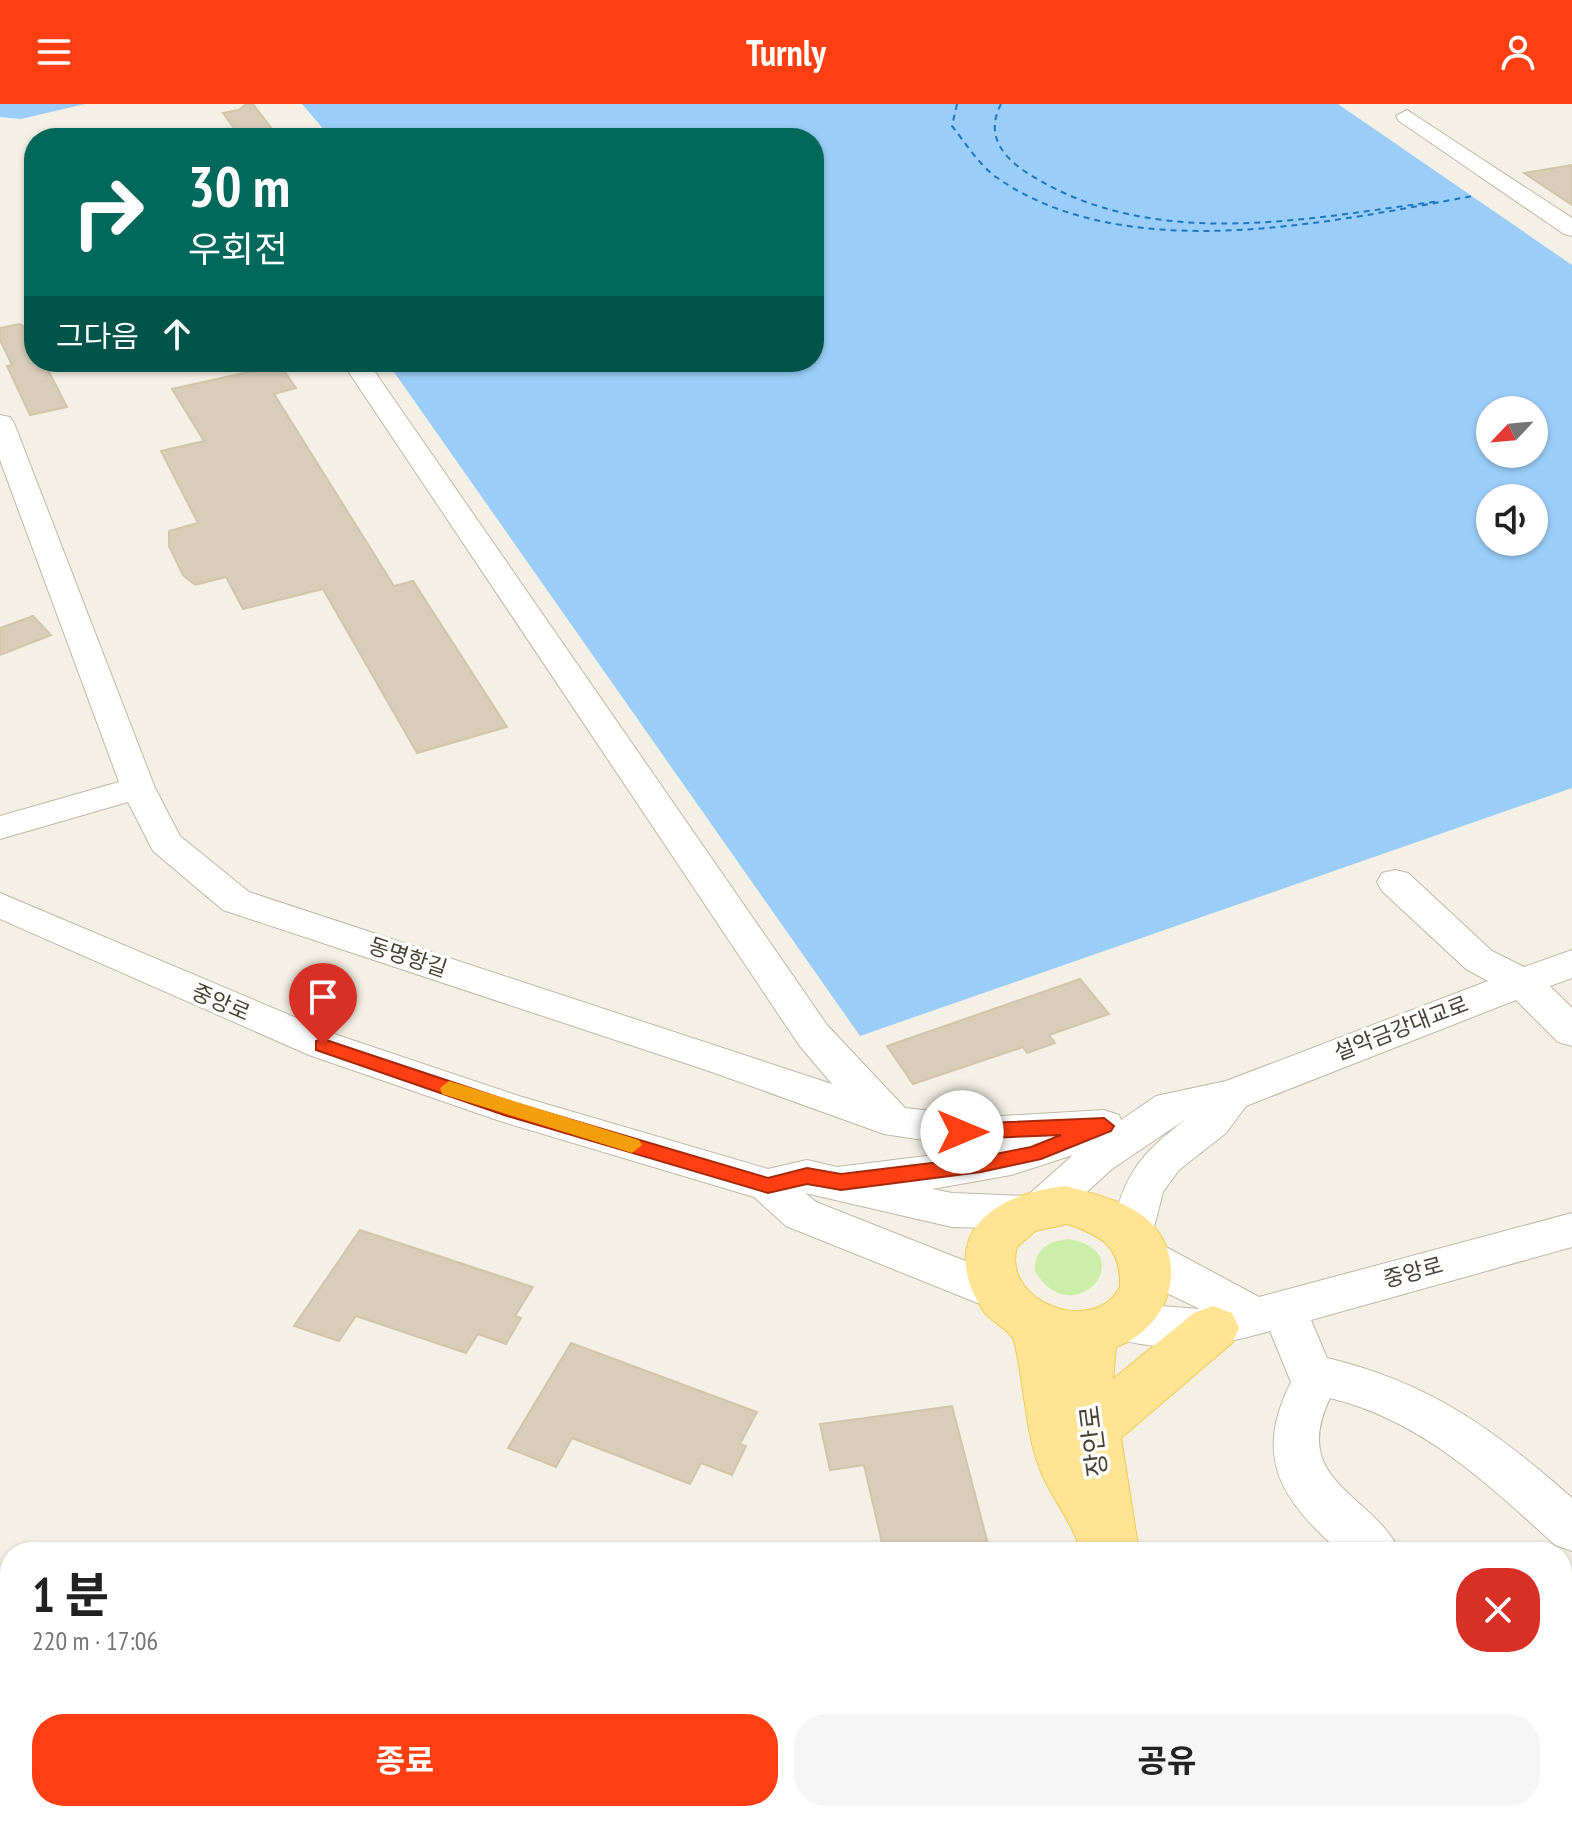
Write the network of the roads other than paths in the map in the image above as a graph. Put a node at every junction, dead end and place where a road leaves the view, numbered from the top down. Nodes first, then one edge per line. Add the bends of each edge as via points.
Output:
1 (1407, 116) dead end
2 (1515, 190) junction
3 (1487, 194) dead end
4 (1572, 229) edge
5 (362, 372) edge
6 (2, 437) edge
7 (138, 788) junction
8 (0, 828) edge
9 (1395, 882) dead end
10 (0, 905) edge
11 (1572, 963) edge
12 (1522, 982) junction
13 (1572, 1032) edge
14 (1232, 1095) junction
15 (1170, 1107) junction
16 (899, 1123) junction
17 (1104, 1126) junction
18 (841, 1182) junction
19 (768, 1185) junction
20 (1033, 1209) junction
21 (1572, 1230) edge
22 (1139, 1244) junction
23 (1019, 1309) junction
24 (1250, 1317) junction
25 (1109, 1326) junction
26 (1311, 1374) junction
27 (1092, 1429) junction
28 (1572, 1529) edge
29 (1107, 1540) edge
30 (1364, 1542) edge

1 - 2 street
2 - 3 street
2 - 4 street
5 - 16 street via 813,1035
6 - 7 street, 동명항길
7 - 8 street
7 - 16 street, 동명항길 via 166,843 236,901
9 - 12 street via 1479,960
10 - 19 street, 중앙로 via 323,1045 514,1110
11 - 12 street, 설악금강대교로
12 - 13 street
12 - 14 street, 설악금강대교로
14 - 15 street, 설악금강대교로
14 - 22 street via 1143,1188
15 - 17 street, 설악금강대교로
15 - 20 street
16 - 17 street, 동명항길 via 984,1133
17 - 18 street via 1034,1154
18 - 19 street via 807,1176
18 - 20 street via 952,1210
19 - 23 street via 801,1214
20 - 22 main road via 1091,1209 1114,1219
20 - 23 main road via 1007,1224 990,1257 992,1276
21 - 24 street, 중앙로
22 - 24 street via 1177,1277
22 - 25 main road via 1149,1280 1141,1303
23 - 25 main road via 1057,1330
23 - 29 main road via 1074,1489
24 - 25 street, 중앙로
24 - 26 street via 1298,1350
24 - 27 main road
25 - 27 main road, 장안로 via 1086,1354
26 - 28 street via 1385,1392 1441,1421 1489,1455
26 - 30 street via 1314,1382 1300,1414 1297,1439 1300,1474 1316,1498
27 - 29 main road, 장안로

